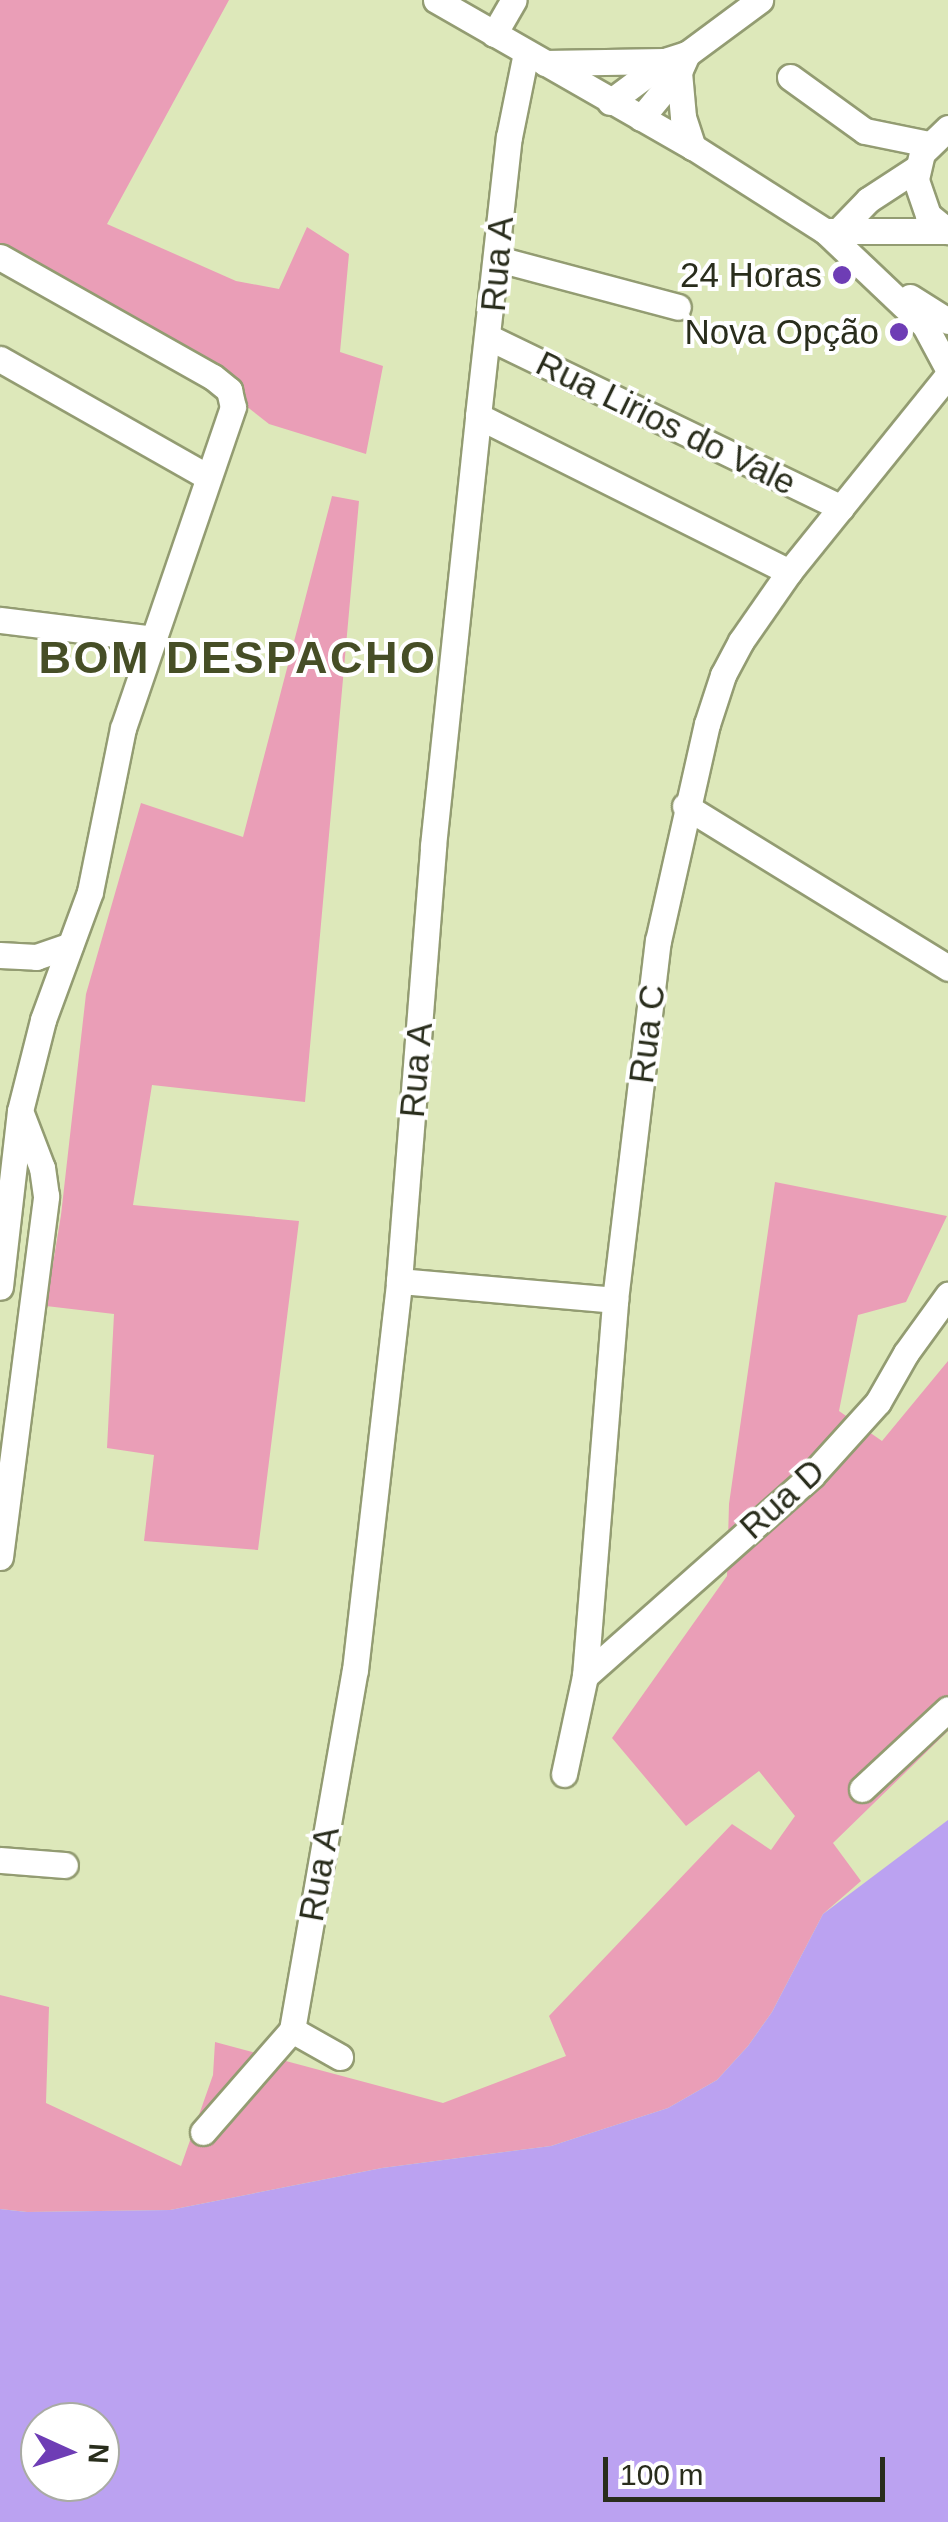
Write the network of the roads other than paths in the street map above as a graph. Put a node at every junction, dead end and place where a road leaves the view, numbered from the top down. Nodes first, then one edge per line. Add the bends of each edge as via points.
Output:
1 (436, 0) edge
2 (514, 0) edge
3 (760, 0) edge
4 (494, 34) junction
5 (536, 58) junction
6 (677, 62) junction
7 (790, 77) dead end
8 (610, 102) junction
9 (642, 118) junction
10 (941, 132) edge
11 (693, 146) junction
12 (917, 168) junction
13 (833, 230) junction
14 (947, 231) edge
15 (0, 257) edge
16 (498, 259) junction
17 (876, 276) junction
18 (678, 307) dead end
19 (948, 322) edge
20 (490, 338) junction
21 (0, 359) edge
22 (948, 372) edge
23 (478, 416) junction
24 (206, 476) junction
25 (842, 508) junction
26 (789, 572) junction
27 (0, 620) edge
28 (154, 639) junction
29 (686, 806) junction
30 (70, 945) junction
31 (0, 955) edge
32 (948, 968) edge
33 (20, 1111) junction
34 (399, 1281) junction
35 (0, 1287) edge
36 (948, 1295) edge
37 (615, 1300) junction
38 (7, 1428) edge
39 (0, 1557) edge
40 (586, 1676) junction
41 (948, 1709) edge
42 (564, 1774) dead end
43 (862, 1789) dead end
44 (0, 1860) edge
45 (66, 1865) dead end
46 (292, 2030) junction
47 (340, 2057) dead end
48 (203, 2132) dead end

1 - 4 street
2 - 4 street
3 - 6 street
4 - 5 street
5 - 6 street
5 - 8 street
5 - 16 street, Rua A via 509,136
6 - 8 street
6 - 9 street
6 - 11 street
7 - 10 street via 865,131 906,143
8 - 9 street
9 - 11 street
10 - 12 street
11 - 13 street
12 - 13 street
12 - 14 street via 922,204
13 - 14 street
13 - 17 street
15 - 24 street via 224,384 232,406
16 - 18 street
16 - 20 street, Rua A
17 - 19 street
17 - 22 street via 930,333
20 - 23 street, Rua A
20 - 25 street, Rua Lirios do Vale
21 - 24 street
22 - 25 street, Rua C
23 - 26 street
23 - 34 street, Rua A via 433,846
24 - 28 street
25 - 26 street, Rua C
26 - 29 street, Rua C via 723,675
27 - 28 street
28 - 30 street via 123,728 96,870
29 - 32 street
29 - 37 street, Rua C via 658,942
30 - 31 street via 36,957
30 - 33 street
33 - 35 street
33 - 38 street via 46,1196
34 - 37 street
34 - 46 street, Rua A via 355,1670
36 - 40 street, Rua D via 878,1402 812,1476
37 - 40 street, Rua C
38 - 39 street
40 - 42 street, Rua C
41 - 43 street
44 - 45 street
46 - 47 street
46 - 48 street

